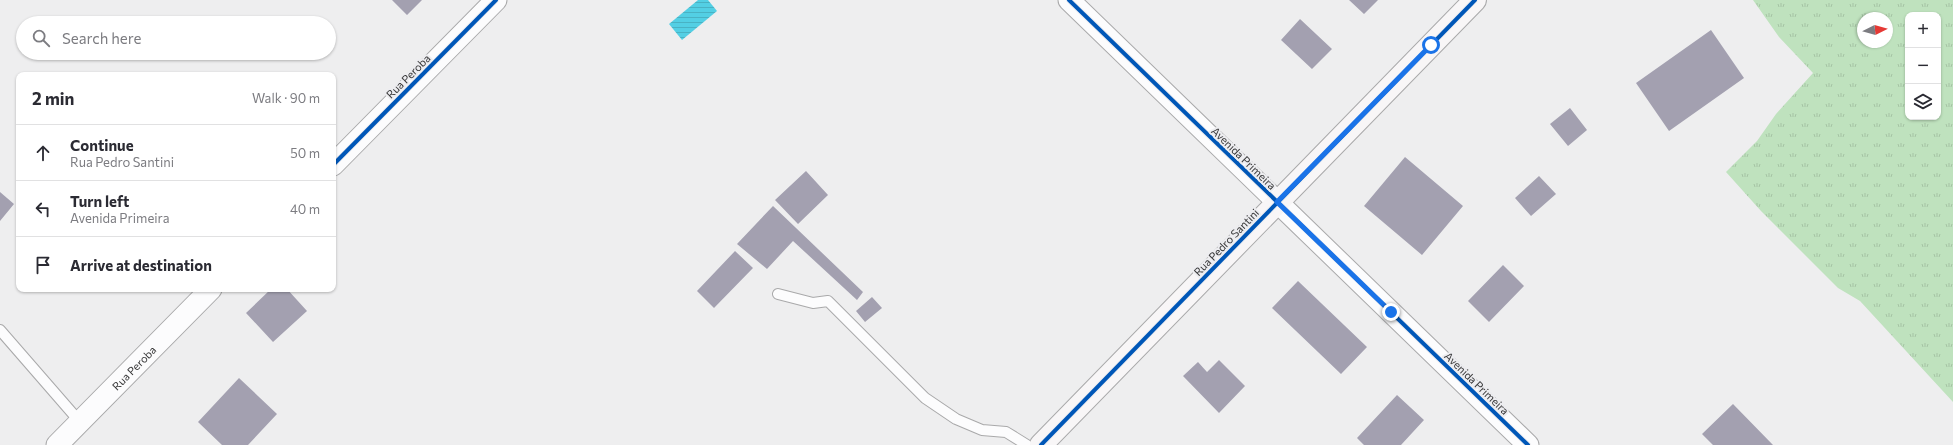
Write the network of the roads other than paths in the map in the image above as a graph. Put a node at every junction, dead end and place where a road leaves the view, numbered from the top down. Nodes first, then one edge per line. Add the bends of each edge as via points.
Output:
1 (496, 0) edge
2 (1068, 0) edge
3 (1475, 0) edge
4 (336, 162) edge
5 (1277, 202) junction
6 (207, 292) edge
7 (778, 294) dead end
8 (0, 330) edge
9 (80, 422) junction
10 (57, 445) edge
11 (1027, 445) edge
12 (1041, 445) edge
13 (1528, 445) edge

1 - 4 street, Rua Peroba
2 - 5 street, Avenida Primeira
3 - 5 street, Rua Pedro Santini
5 - 12 street, Rua Pedro Santini
5 - 13 street, Avenida Primeira
6 - 9 street, Rua Peroba
7 - 11 lane via 813,303 828,300 925,398 956,418 982,430 1006,432
8 - 9 lane
9 - 10 street, Rua Peroba

